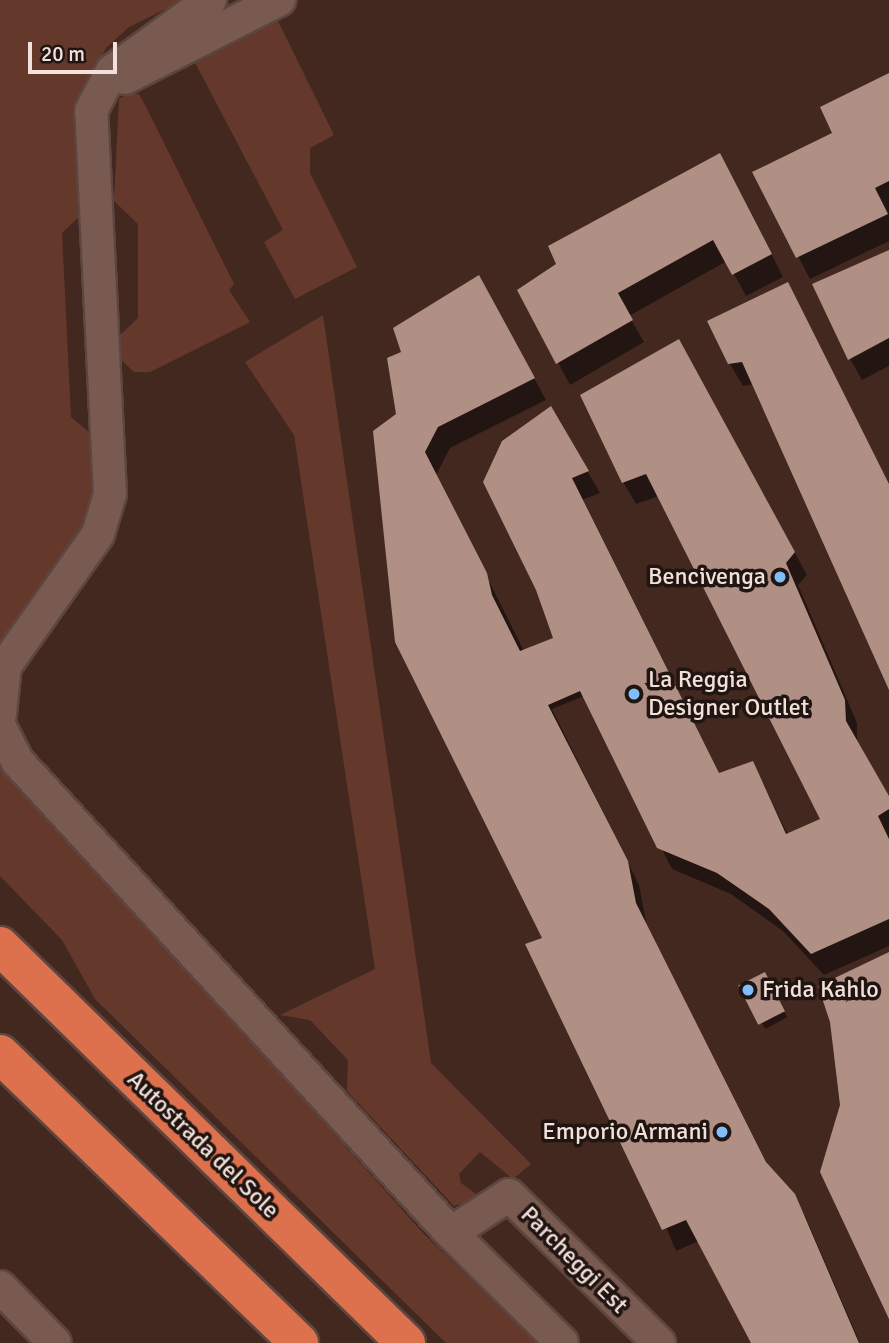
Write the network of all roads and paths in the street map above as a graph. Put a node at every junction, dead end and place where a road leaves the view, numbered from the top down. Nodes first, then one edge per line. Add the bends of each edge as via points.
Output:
1 (210, 0) edge
2 (279, 0) edge
3 (102, 90) junction
4 (0, 714) edge
5 (0, 727) edge
6 (0, 946) edge
7 (0, 1055) edge
8 (451, 1233) junction
9 (0, 1287) edge
10 (55, 1343) edge
11 (299, 1343) edge
12 (407, 1343) edge
13 (562, 1343) edge
14 (659, 1343) edge

1 - 3 street via 148,41 112,71
2 - 3 street
3 - 4 street via 91,111 110,494 98,534 5,666
5 - 8 street via 18,762
6 - 12 highway, Autostrada del Sole
7 - 11 highway
8 - 13 street
8 - 14 street, Parcheggi Est via 509,1195
9 - 10 street

